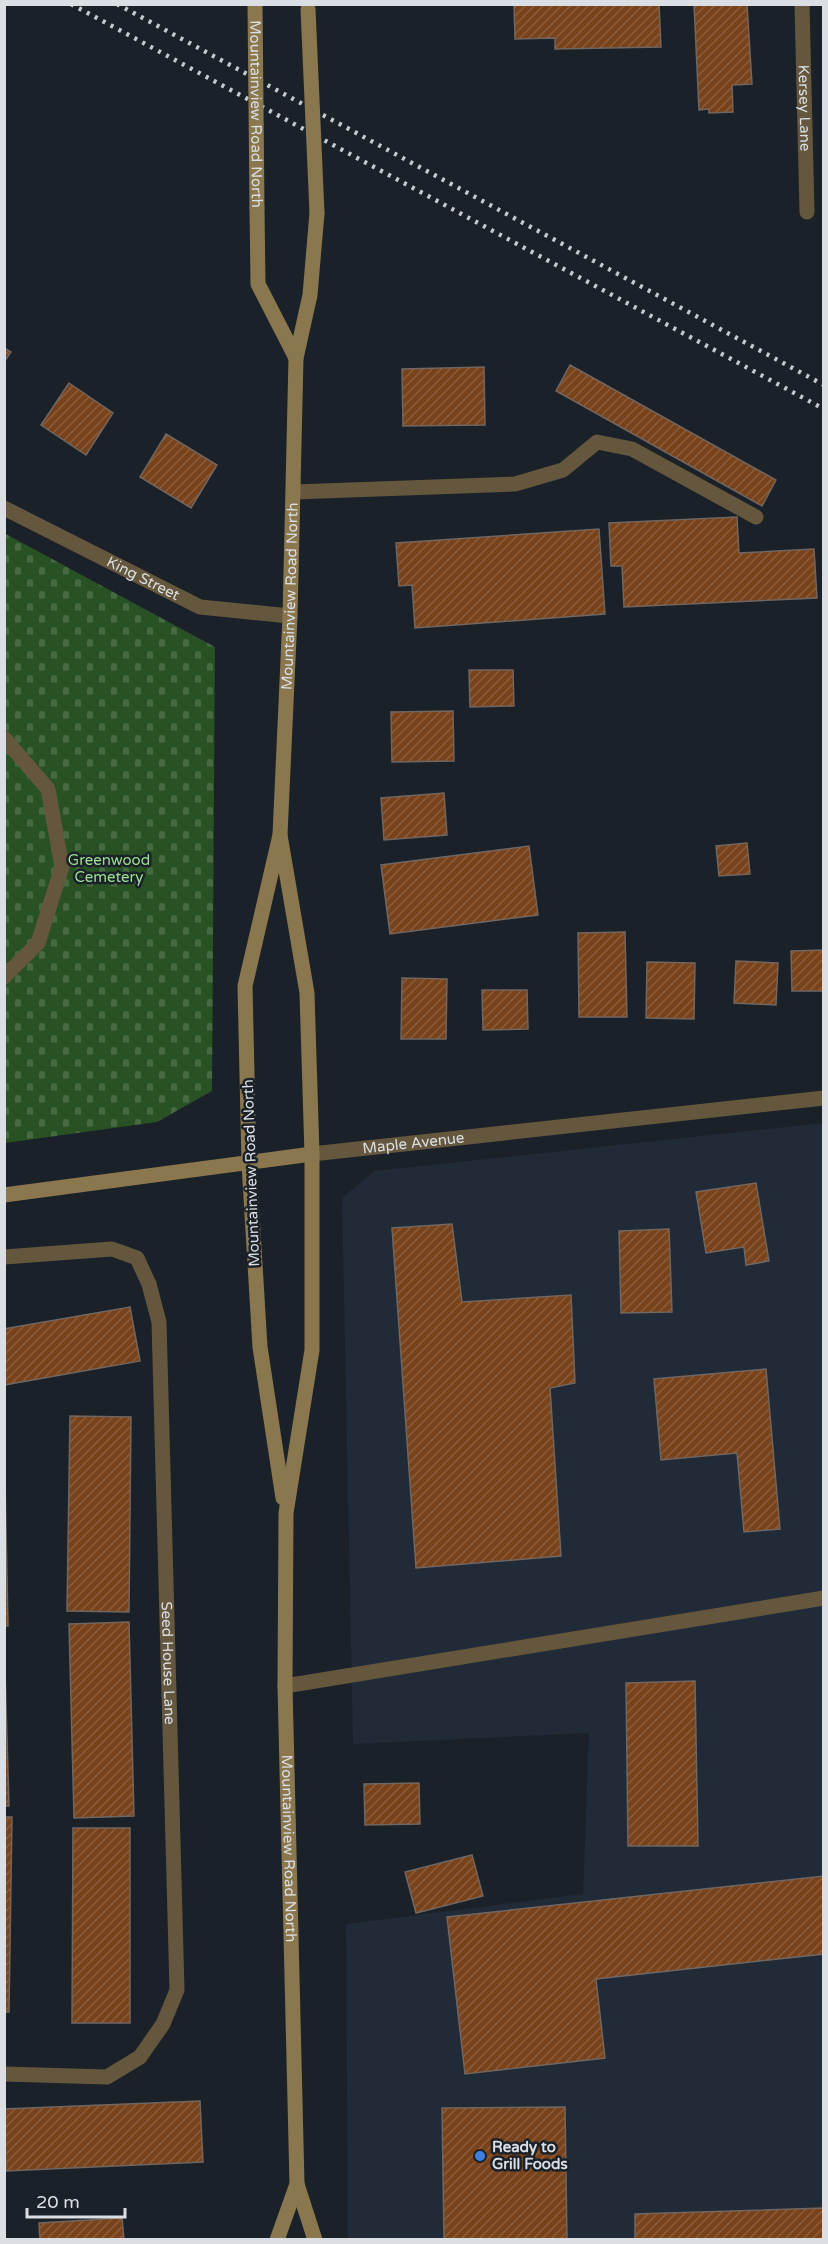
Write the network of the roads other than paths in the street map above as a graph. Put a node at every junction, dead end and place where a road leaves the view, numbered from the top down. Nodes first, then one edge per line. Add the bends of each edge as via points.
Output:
1 (255, 4) edge
2 (802, 4) edge
3 (308, 7) edge
4 (807, 212) dead end
5 (297, 358) junction
6 (294, 492) junction
7 (4, 508) edge
8 (756, 517) dead end
9 (290, 616) junction
10 (4, 738) edge
11 (280, 835) junction
12 (4, 977) edge
13 (824, 1098) edge
14 (312, 1154) junction
15 (249, 1164) junction
16 (4, 1195) edge
17 (4, 1257) edge
18 (286, 1513) junction
19 (824, 1598) edge
20 (285, 1686) junction
21 (4, 2074) edge
22 (297, 2184) junction
23 (277, 2240) edge
24 (315, 2240) edge

1 - 5 main road, Mountainview Road North, bridge via 258,284
2 - 4 street, Kersey Lane
3 - 5 main road, Mountainview Road North, bridge via 317,213 310,295
5 - 6 main road, Mountainview Road North
6 - 8 street via 515,484 563,470 597,442 632,449
6 - 9 main road, Mountainview Road North
7 - 9 street, King Street via 200,607
9 - 11 main road, Mountainview Road North
10 - 12 street via 48,789 62,867 38,943
11 - 14 main road, Mountainview Road North via 308,993
11 - 15 main road, Mountainview Road North via 245,986
13 - 14 street, Maple Avenue
14 - 15 main road, Maple Avenue
14 - 18 main road, Mountainview Road North via 312,1350
15 - 16 main road, Maple Avenue
15 - 18 main road, Mountainview Road North via 260,1347
17 - 21 street, Seed House Lane via 112,1249 137,1258 159,1322 177,1990 163,2024 140,2057 107,2077
18 - 20 main road, Mountainview Road North
19 - 20 street
20 - 22 main road, Mountainview Road North
22 - 23 main road, Mountainview Road North
22 - 24 main road, Mountainview Road North

